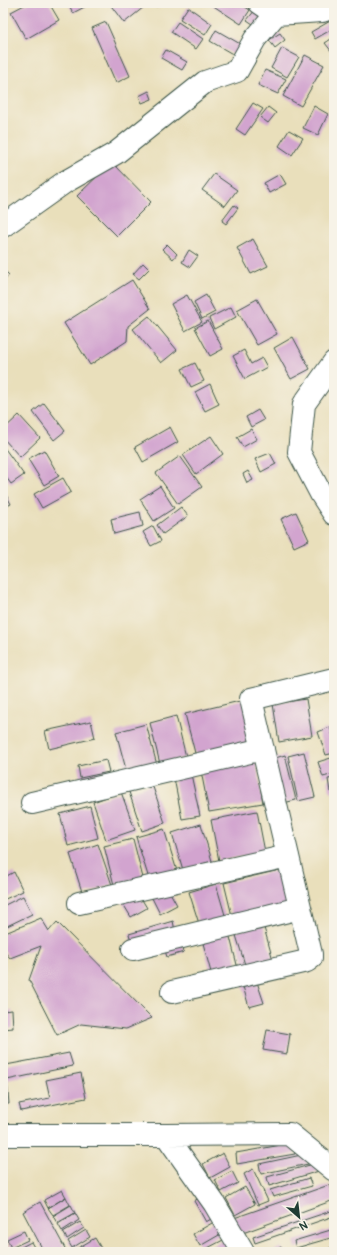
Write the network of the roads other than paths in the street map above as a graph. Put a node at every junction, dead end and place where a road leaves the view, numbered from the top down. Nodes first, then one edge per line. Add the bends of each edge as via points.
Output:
1 (334, 8) edge
2 (268, 9) edge
3 (3, 226) edge
4 (334, 362) edge
5 (334, 514) edge
6 (334, 679) edge
7 (263, 749) junction
8 (32, 803) dead end
9 (288, 856) junction
10 (79, 904) dead end
11 (300, 908) junction
12 (133, 949) dead end
13 (172, 992) dead end
14 (3, 1135) edge
15 (166, 1135) junction
16 (334, 1170) edge
17 (243, 1252) edge

1 - 2 street via 322,11
2 - 3 street via 237,71 205,82 116,153 65,182
4 - 5 street via 304,404 299,452
6 - 7 street via 251,698
7 - 8 street
7 - 9 street
9 - 10 street
9 - 11 street
11 - 12 street
11 - 13 street via 311,954 307,961
14 - 15 street
15 - 16 street via 290,1134
15 - 17 street via 214,1203

